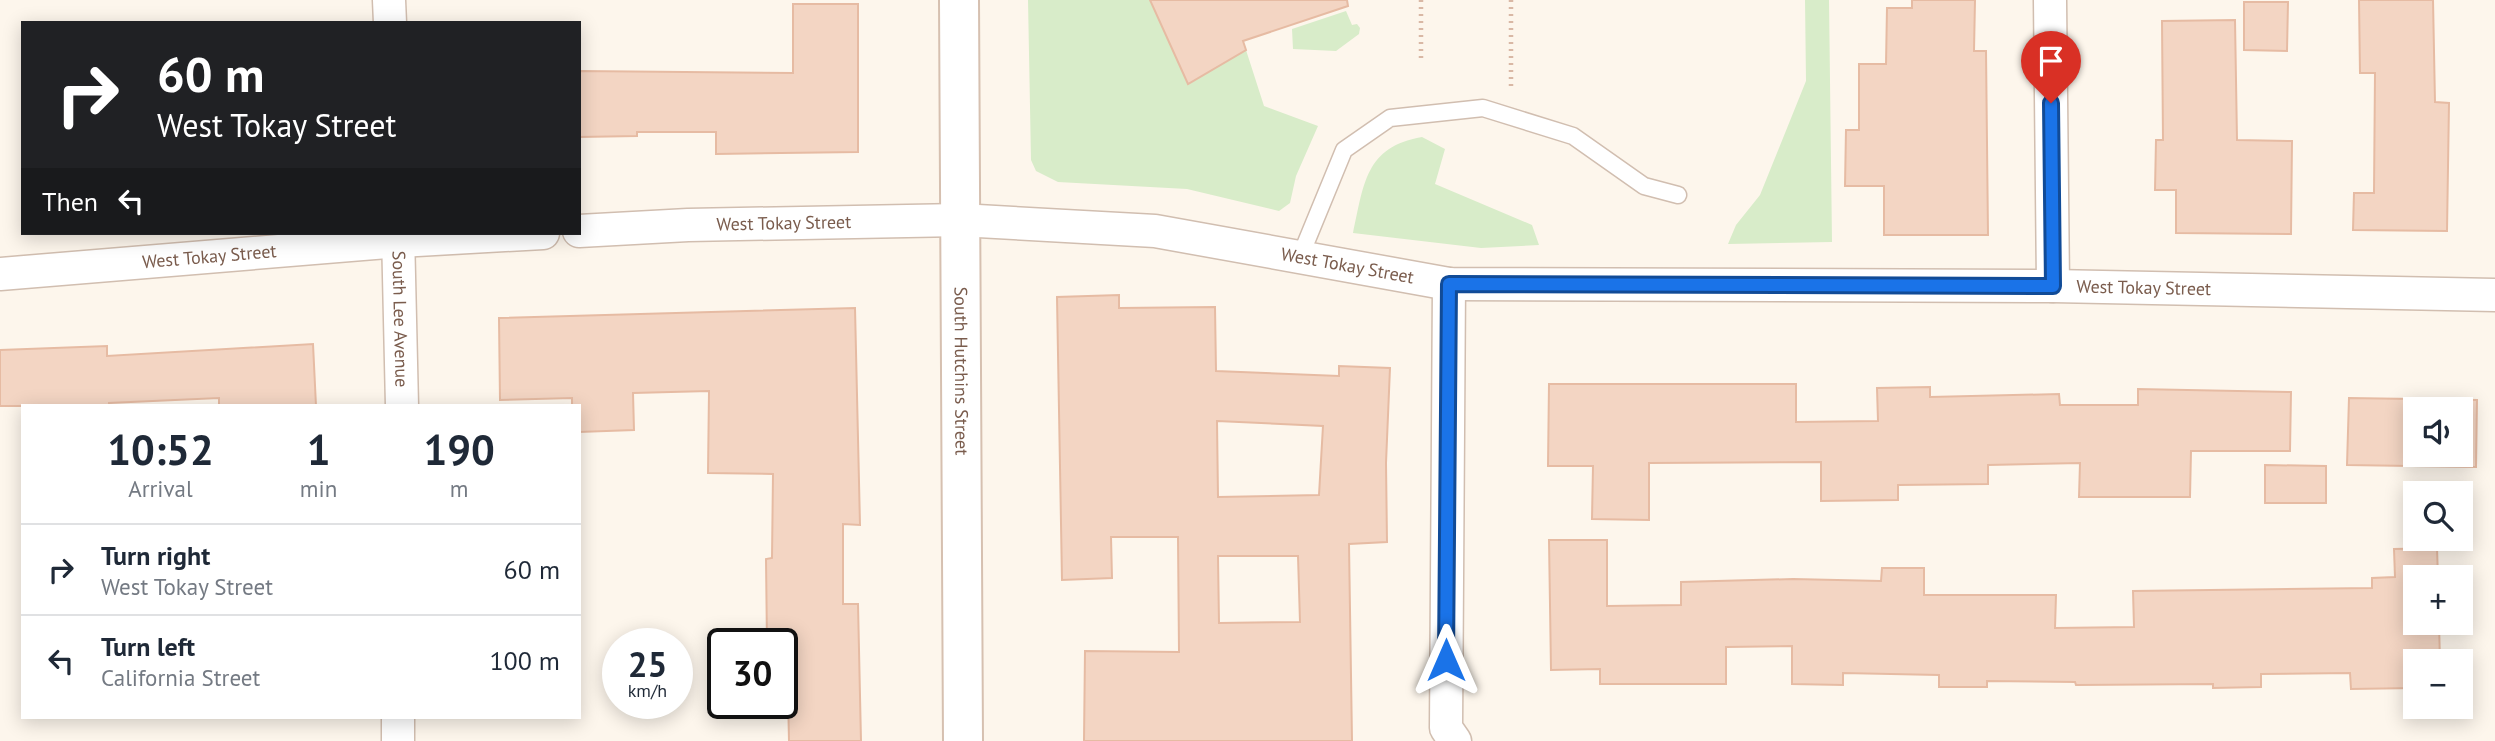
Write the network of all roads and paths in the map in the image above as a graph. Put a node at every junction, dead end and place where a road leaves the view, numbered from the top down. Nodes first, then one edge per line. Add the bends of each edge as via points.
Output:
1 (389, 0) edge
2 (959, 0) edge
3 (1421, 0) edge
4 (1511, 0) edge
5 (2050, 0) edge
6 (390, 21) edge
7 (1421, 61) dead end
8 (1512, 117) junction
9 (1678, 195) dead end
10 (960, 220) junction
11 (581, 231) edge
12 (470, 235) edge
13 (398, 237) edge
14 (1300, 257) junction
15 (0, 274) edge
16 (1449, 284) junction
17 (2053, 286) junction
18 (2495, 295) edge
19 (402, 404) edge
20 (398, 719) edge
21 (398, 741) edge
22 (963, 741) edge
23 (1455, 741) edge

1 - 6 street
2 - 10 main road, South Hutchins Street
3 - 7 path
4 - 8 path
5 - 17 street
8 - 9 lane via 1573,136 1644,186
8 - 14 lane via 1483,108 1390,118 1344,150
10 - 11 street, West Tokay Street
10 - 14 street, West Tokay Street via 1155,231
10 - 22 main road, South Hutchins Street
12 - 13 street, West Tokay Street
13 - 15 street, West Tokay Street
13 - 19 street, South Lee Avenue
14 - 16 street, West Tokay Street
16 - 17 street, West Tokay Street
16 - 23 street via 1446,728
17 - 18 street, West Tokay Street
20 - 21 street

